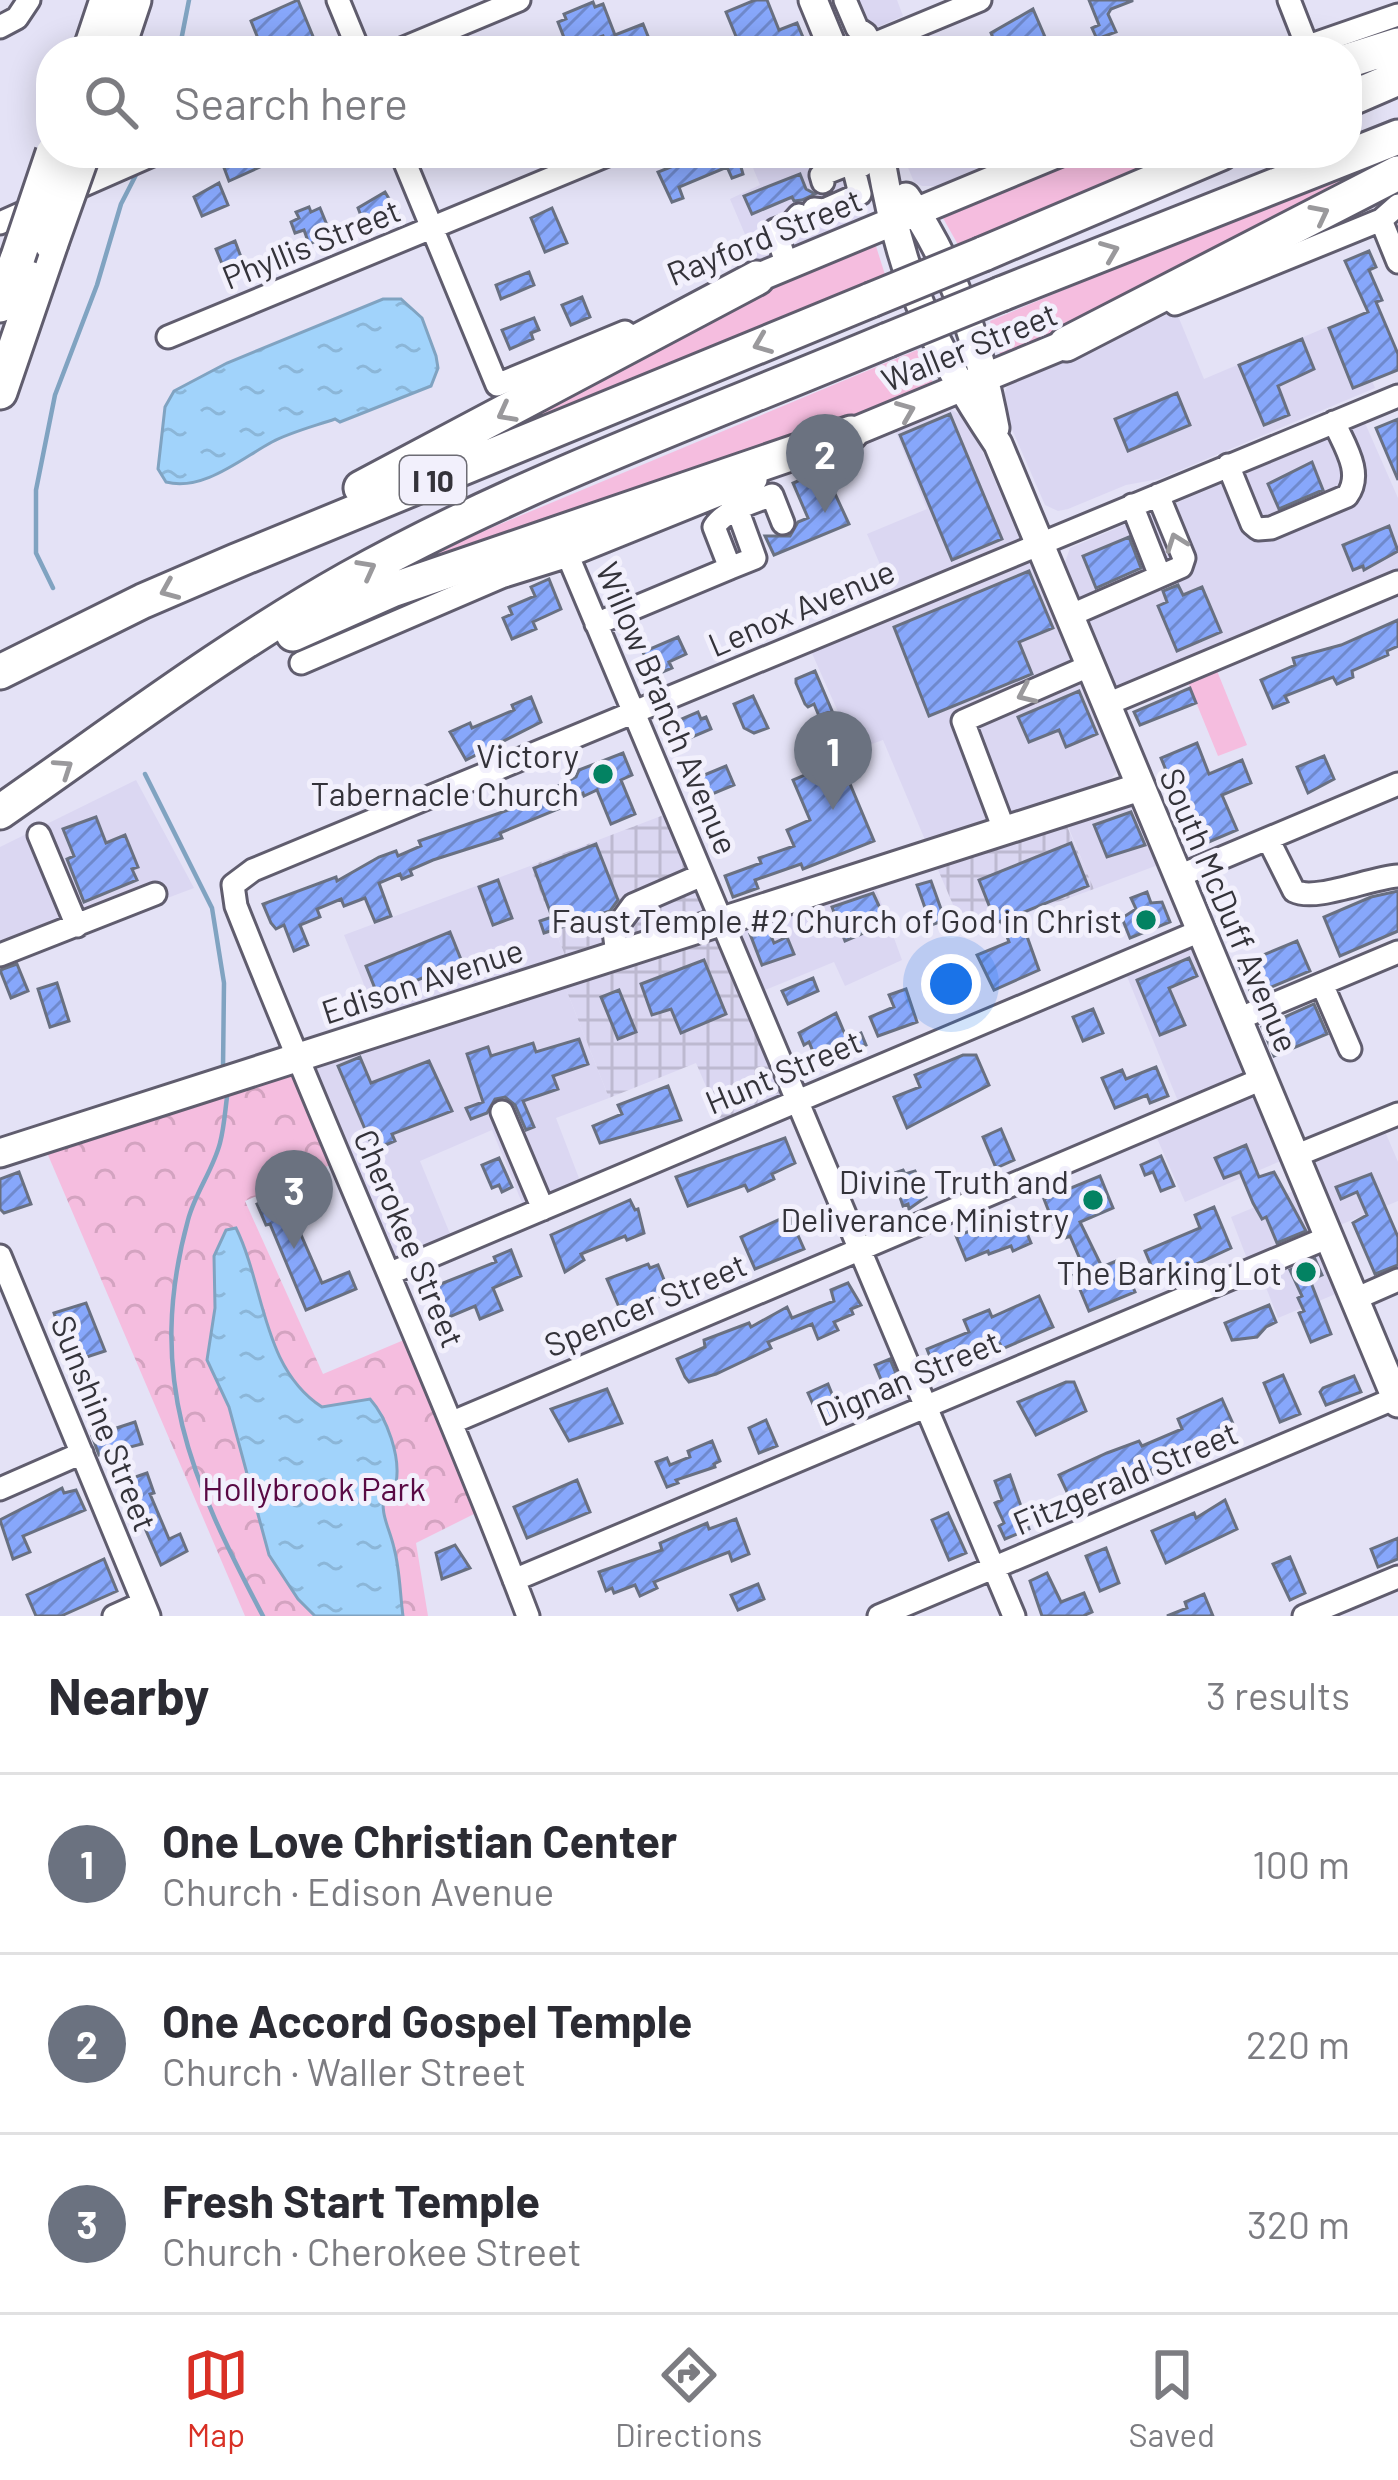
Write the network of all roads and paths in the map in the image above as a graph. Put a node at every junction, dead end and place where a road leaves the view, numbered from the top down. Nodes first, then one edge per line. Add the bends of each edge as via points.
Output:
1 (107, 0) edge
2 (134, 0) edge
3 (338, 0) edge
4 (519, 0) edge
5 (845, 0) edge
6 (980, 0) edge
7 (1289, 0) edge
8 (821, 3) edge
9 (1398, 15) edge
10 (95, 36) edge
11 (122, 36) edge
12 (352, 36) edge
13 (433, 36) edge
14 (830, 36) edge
15 (866, 36) edge
16 (893, 36) edge
17 (1298, 36) edge
18 (1346, 36) edge
19 (1398, 45) edge
20 (1362, 56) edge
21 (1398, 78) edge
22 (1362, 94) edge
23 (1398, 137) edge
24 (1362, 151) edge
25 (48, 168) edge
26 (78, 168) edge
27 (123, 168) edge
28 (407, 168) edge
29 (576, 168) edge
30 (1022, 168) edge
31 (1186, 168) edge
32 (1320, 168) edge
33 (1398, 173) edge
34 (835, 191) edge
35 (1389, 212) edge
36 (904, 217) junction
37 (0, 223) edge
38 (432, 228) junction
39 (848, 240) junction
40 (1398, 262) edge
41 (772, 271) junction
42 (0, 305) edge
43 (168, 338) dead end
44 (1066, 344) junction
45 (973, 383) junction
46 (0, 392) edge
47 (1398, 396) edge
48 (1334, 422) junction
49 (850, 433) junction
50 (1228, 465) junction
51 (1158, 495) junction
52 (734, 500) junction
53 (1132, 505) junction
54 (783, 523) dead end
55 (1039, 544) junction
56 (568, 556) junction
57 (236, 561) junction
58 (1160, 576) junction
59 (1398, 582) edge
60 (1069, 616) junction
61 (596, 624) junction
62 (301, 663) dead end
63 (1089, 666) junction
64 (0, 673) edge
65 (1105, 704) junction
66 (633, 712) junction
67 (128, 724) junction
68 (1398, 784) edge
69 (1140, 788) junction
70 (0, 812) edge
71 (1005, 832) junction
72 (39, 835) dead end
73 (1268, 839) junction
74 (702, 875) junction
75 (1179, 876) junction
76 (1398, 876) edge
77 (233, 886) joint
78 (155, 894) dead end
79 (723, 922) junction
80 (77, 926) junction
81 (1201, 931) junction
82 (1398, 952) edge
83 (0, 955) edge
84 (617, 956) junction
85 (1322, 984) junction
86 (1238, 1019) junction
87 (1350, 1049) dead end
88 (296, 1058) junction
89 (1262, 1079) junction
90 (798, 1100) junction
91 (502, 1112) dead end
92 (1398, 1114) edge
93 (0, 1153) edge
94 (1295, 1156) junction
95 (543, 1209) junction
96 (1329, 1237) junction
97 (861, 1248) junction
98 (0, 1256) edge
99 (391, 1273) junction
100 (1398, 1280) edge
101 (1355, 1299) junction
102 (9, 1301) edge
103 (1397, 1400) edge
104 (927, 1404) junction
105 (453, 1422) junction
106 (82, 1453) junction
107 (0, 1489) edge
108 (995, 1568) junction
109 (1398, 1577) edge
110 (514, 1580) junction
111 (146, 1610) edge
112 (114, 1616) edge
113 (528, 1616) edge
114 (879, 1616) edge
115 (1014, 1616) edge
116 (1304, 1616) edge

1 - 10 highway
2 - 11 highway
3 - 12 street
4 - 13 street
5 - 15 street
6 - 16 street
7 - 17 street
8 - 14 main road
9 - 18 street
19 - 20 highway
21 - 22 highway
24 -> 23 highway, I 10, bridge
25 - 42 highway, bridge
26 - 46 highway, bridge
27 - 37 street
28 - 38 street
29 - 38 street, Phyllis Street
30 - 36 main road, Rayford Street
31 -> 57 highway, I 10, bridge
67 -> 32 highway, I 10, bridge via 303,605 419,541
44 -> 33 highway
34 - 36 main road, South McDuff Avenue
34 - 39 street
34 - 41 street via 776,230
35 - 40 street
35 - 44 street, Waller Street
36 - 39 main road, Rayford Street
36 - 45 main road, South McDuff Avenue via 958,293
36 - 45 main road, South McDuff Avenue via 919,308
38 - 41 street, Rayford Street via 497,385
38 - 43 street, Phyllis Street
39 - 41 main road, Rayford Street
41 -> 57 highway via 298,518
44 - 45 main road, Waller Street
49 -> 45 main road, Waller Street
45 - 55 main road, South McDuff Avenue
47 - 48 street, Lenox Avenue
48 - 50 street, Lenox Avenue
48 - 50 street via 1356,476 1347,496 1271,528 1252,524
49 - 52 street, Waller Street
49 - 67 highway via 392,590
50 - 51 street, Lenox Avenue
51 - 53 street, Lenox Avenue
58 -> 51 street via 1184,559
52 - 54 street via 772,495
52 - 56 street, Waller Street
52 - 61 street via 755,558
53 - 55 street, Lenox Avenue
53 - 58 street
55 - 60 main road, South McDuff Avenue
55 - 66 street, Lenox Avenue
56 - 61 street, Willow Branch Avenue
56 - 62 street, Waller Street
57 -> 64 highway, I 10
58 - 60 street
59 - 65 street
60 - 63 main road, South McDuff Avenue
61 - 66 street, Willow Branch Avenue
63 - 65 main road, South McDuff Avenue
63 -> 71 street via 963,722
65 - 69 main road, South McDuff Avenue
66 - 74 street, Willow Branch Avenue
66 - 77 street, Lenox Avenue via 253,870
70 -> 67 highway, I 10
68 - 73 street
69 - 71 main road, Edison Avenue
69 - 75 main road, South McDuff Avenue
71 - 79 main road, Edison Avenue
72 - 80 street
73 - 75 street
73 - 76 street via 1301,896
74 - 79 street, Willow Branch Avenue
74 - 84 street via 633,904 614,931
75 - 81 main road, South McDuff Avenue
77 - 88 street, Cherokee Street
78 - 80 street
79 - 84 main road, Edison Avenue
79 - 90 street, Willow Branch Avenue
80 - 83 street
81 - 86 main road, South McDuff Avenue
81 - 90 street, Hunt Street
82 - 85 street
84 - 88 main road, Edison Avenue
85 - 86 street
85 - 87 street
86 - 89 main road, South McDuff Avenue
88 - 93 main road, Edison Avenue
88 - 99 street, Cherokee Street
89 - 94 main road, South McDuff Avenue
89 - 97 street, Spencer Street
90 - 95 street, Hunt Street
90 - 97 street, Willow Branch Avenue
91 - 95 street
92 - 94 street
94 - 96 main road, South McDuff Avenue
95 - 99 street, Hunt Street
96 - 101 main road, South McDuff Avenue
96 - 104 street, Dignan Street
97 - 104 street, Willow Branch Avenue
97 - 105 street, Spencer Street
98 - 102 street, Sunshine Street
99 - 105 street, Cherokee Street
100 - 101 street
101 - 103 main road, South McDuff Avenue
102 - 106 street, Sunshine Street
103 - 108 street, Fitzgerald Street
104 - 108 street, Willow Branch Avenue
104 - 110 street, Dignan Street
105 - 110 street, Cherokee Street
106 - 107 street
106 - 111 street, Sunshine Street
108 - 114 street, Fitzgerald Street
108 - 115 street, Willow Branch Avenue
109 - 116 street
110 - 113 street, Cherokee Street
111 - 112 street

